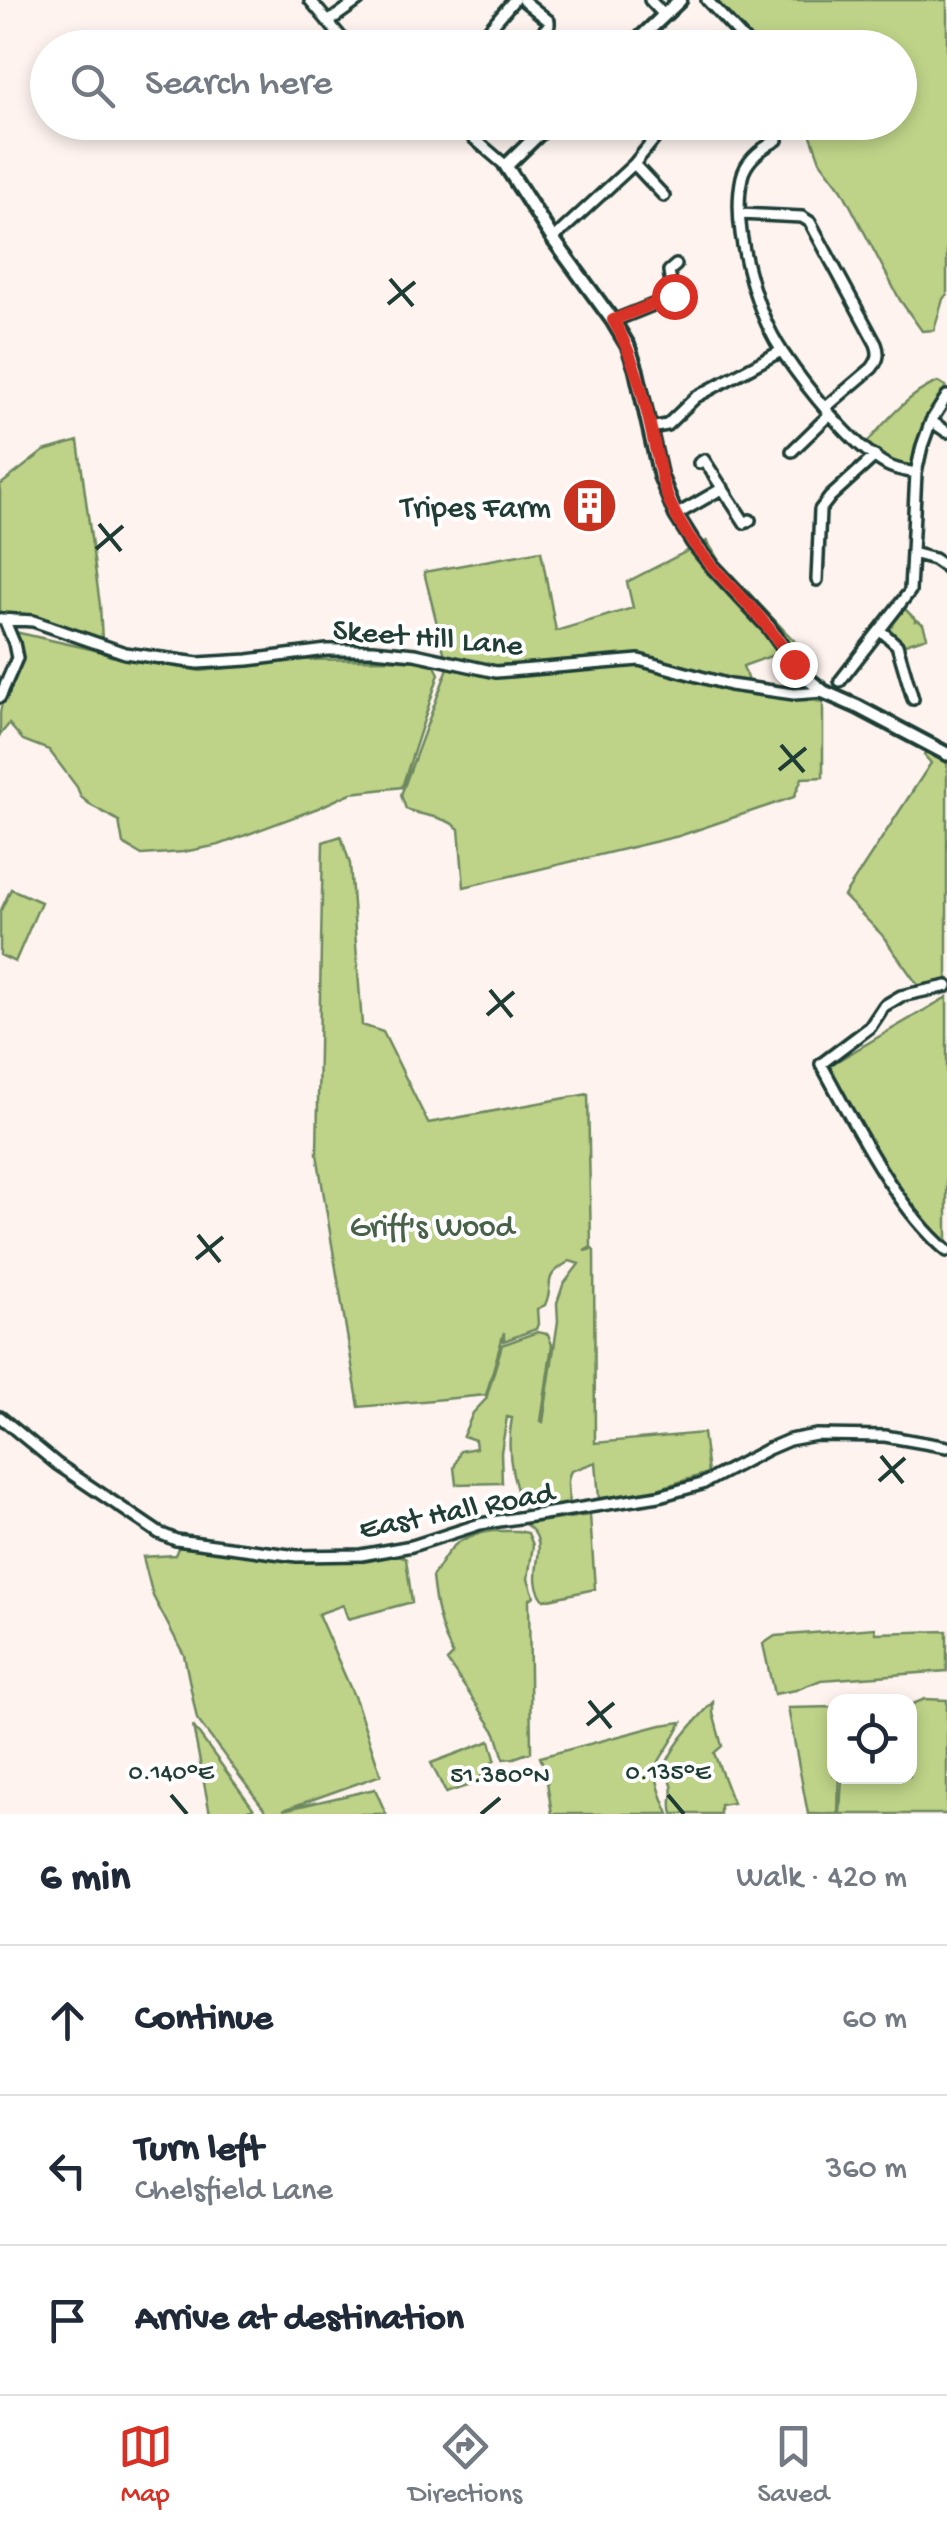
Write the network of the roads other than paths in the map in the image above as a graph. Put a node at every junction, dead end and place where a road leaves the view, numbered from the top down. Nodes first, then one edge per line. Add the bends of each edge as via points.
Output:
1 (310, 0) edge
2 (358, 0) edge
3 (514, 0) edge
4 (523, 0) edge
5 (650, 0) edge
6 (680, 0) edge
7 (707, 0) edge
8 (664, 15) junction
9 (328, 22) junction
10 (334, 30) edge
11 (488, 30) edge
12 (545, 30) edge
13 (649, 30) edge
14 (735, 30) edge
15 (476, 140) edge
16 (533, 140) edge
17 (653, 140) edge
18 (778, 140) dead end
19 (634, 164) junction
20 (506, 166) junction
21 (664, 196) dead end
22 (740, 214) junction
23 (553, 239) junction
24 (676, 265) dead end
25 (685, 292) dead end
26 (674, 296) junction
27 (613, 320) junction
28 (782, 350) junction
29 (947, 396) edge
30 (828, 411) junction
31 (932, 421) junction
32 (650, 428) junction
33 (947, 432) edge
34 (792, 450) dead end
35 (874, 456) junction
36 (699, 463) dead end
37 (916, 472) junction
38 (722, 488) junction
39 (676, 515) junction
40 (750, 520) dead end
41 (912, 553) junction
42 (947, 568) edge
43 (817, 580) dead end
44 (2, 619) edge
45 (880, 630) junction
46 (804, 676) junction
47 (840, 681) dead end
48 (824, 692) junction
49 (794, 694) junction
50 (0, 697) edge
51 (913, 699) dead end
52 (947, 754) edge
53 (947, 986) edge
54 (947, 1251) edge
55 (0, 1417) edge
56 (947, 1447) edge

1 - 9 street
2 - 9 street
3 - 11 street
4 - 12 street via 549,21
5 - 8 street
6 - 8 street
7 - 14 street
8 - 13 street
9 - 10 street
15 - 20 street
16 - 20 street
17 - 19 street
18 - 22 street via 750,160
19 - 21 street
19 - 23 street
20 - 23 street
22 - 28 street via 755,294
22 - 30 street via 810,222 876,344 877,361
23 - 27 street
24 - 26 street via 669,271
25 - 26 street
26 - 27 street
27 - 32 street via 636,369
28 - 30 street
28 - 32 street via 696,397 667,425
29 - 31 street
30 - 34 street
30 - 35 street
31 - 33 street
31 - 37 street
32 - 39 street
35 - 37 street
35 - 43 street via 820,510
36 - 38 street via 704,460
37 - 41 street
38 - 39 street
38 - 40 street via 745,523
39 - 46 street
41 - 42 street
41 - 45 street via 910,591
44 - 49 street, Skeet Hill Lane via 34,621 125,653 198,664 327,650 415,654 496,672 639,660
44 - 50 street via 17,658
45 - 47 street
45 - 51 street via 897,645
46 - 48 street
46 - 49 street
48 - 49 street, Skeet Hill Lane
48 - 52 street
53 - 54 street via 884,1006 870,1027 821,1064 880,1168
55 - 56 street, East Hall Road via 159,1533 297,1556 361,1555 480,1524 658,1496 816,1435 884,1436

